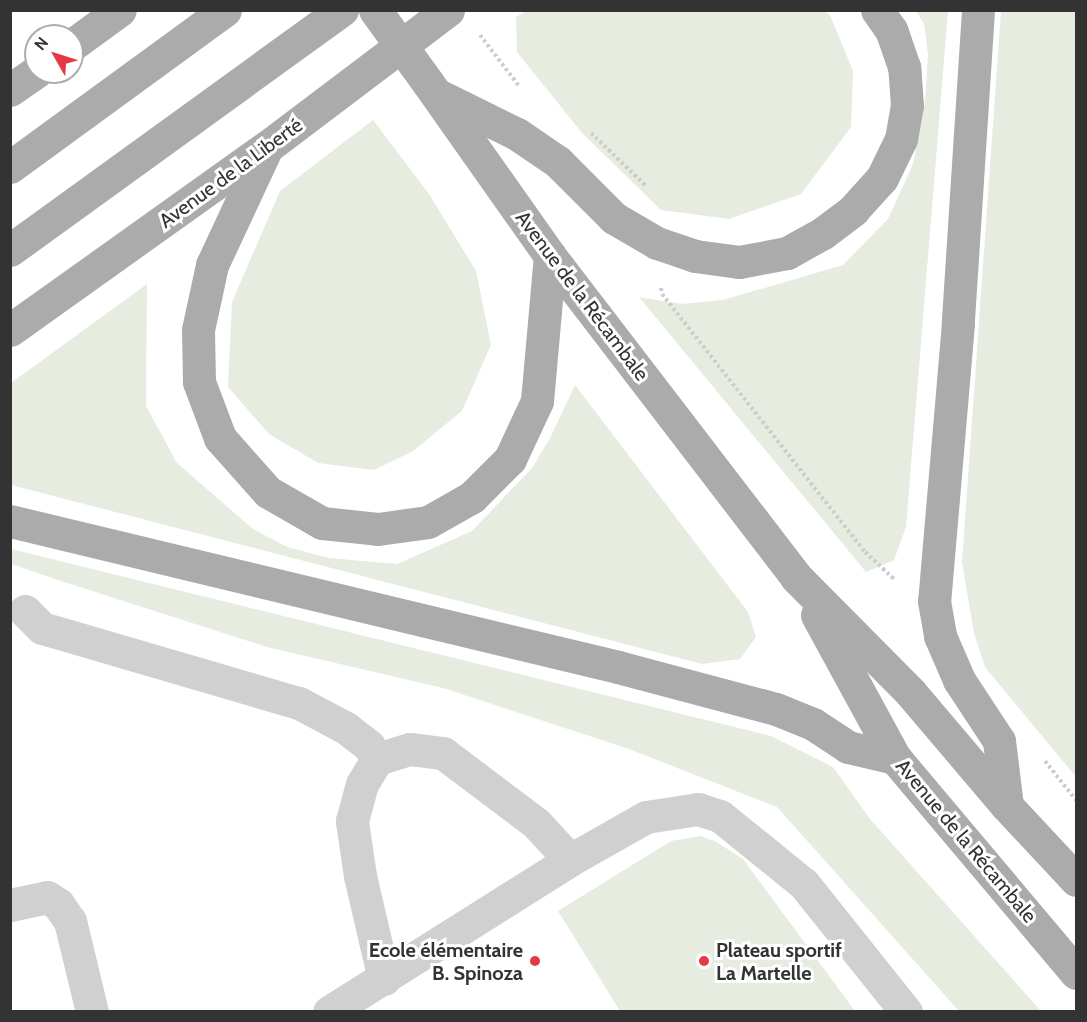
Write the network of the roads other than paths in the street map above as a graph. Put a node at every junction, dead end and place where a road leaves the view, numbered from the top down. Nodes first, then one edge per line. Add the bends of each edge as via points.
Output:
1 (120, 10) edge
2 (225, 10) edge
3 (342, 10) edge
4 (375, 10) edge
5 (448, 10) edge
6 (877, 10) edge
7 (978, 10) edge
8 (84, 36) edge
9 (24, 80) edge
10 (432, 89) junction
11 (10, 90) edge
12 (267, 147) junction
13 (10, 167) edge
14 (10, 250) edge
15 (550, 256) junction
16 (10, 330) edge
17 (10, 521) edge
18 (796, 577) junction
19 (25, 611) dead end
20 (895, 758) junction
21 (377, 759) junction
22 (1007, 806) junction
23 (570, 860) junction
24 (1077, 880) edge
25 (10, 905) edge
26 (1077, 973) edge
27 (384, 979) junction
28 (92, 1011) edge
29 (329, 1011) edge
30 (906, 1011) edge

1 - 8 main road
2 - 13 main road
3 - 14 main road
4 - 10 main road, Avenue de la Récambale, bridge
5 - 12 main road, Avenue de la Liberté
6 - 10 main road via 891,30 903,67 907,106 901,139 882,178 853,210 787,253 739,261 695,255 657,243 614,218 558,162 525,139
7 - 22 main road via 958,322 934,601 940,636 959,680 999,741
9 - 11 main road
10 - 15 main road, Avenue de la Récambale
12 - 15 main road via 212,265 198,330 199,382 220,438 268,492 322,523 378,530 428,522 472,497 510,459 537,401
12 - 16 main road, Avenue de la Liberté
15 - 18 main road, Avenue de la Récambale
17 - 20 main road via 618,667 776,709 813,724 848,747
18 - 20 main road, Avenue de la Récambale
18 - 22 main road, Avenue de la Récambale via 911,693
19 - 21 street via 42,628 299,703 346,728 369,746
20 - 26 main road, Avenue de la Récambale
21 - 23 street via 411,748 443,753 536,823
21 - 27 street via 362,784 352,822
22 - 24 main road, Avenue de la Récambale
23 - 27 street
23 - 30 street via 646,818 698,809 720,816 804,884
25 - 28 street via 47,897 58,904 70,921
27 - 29 street

